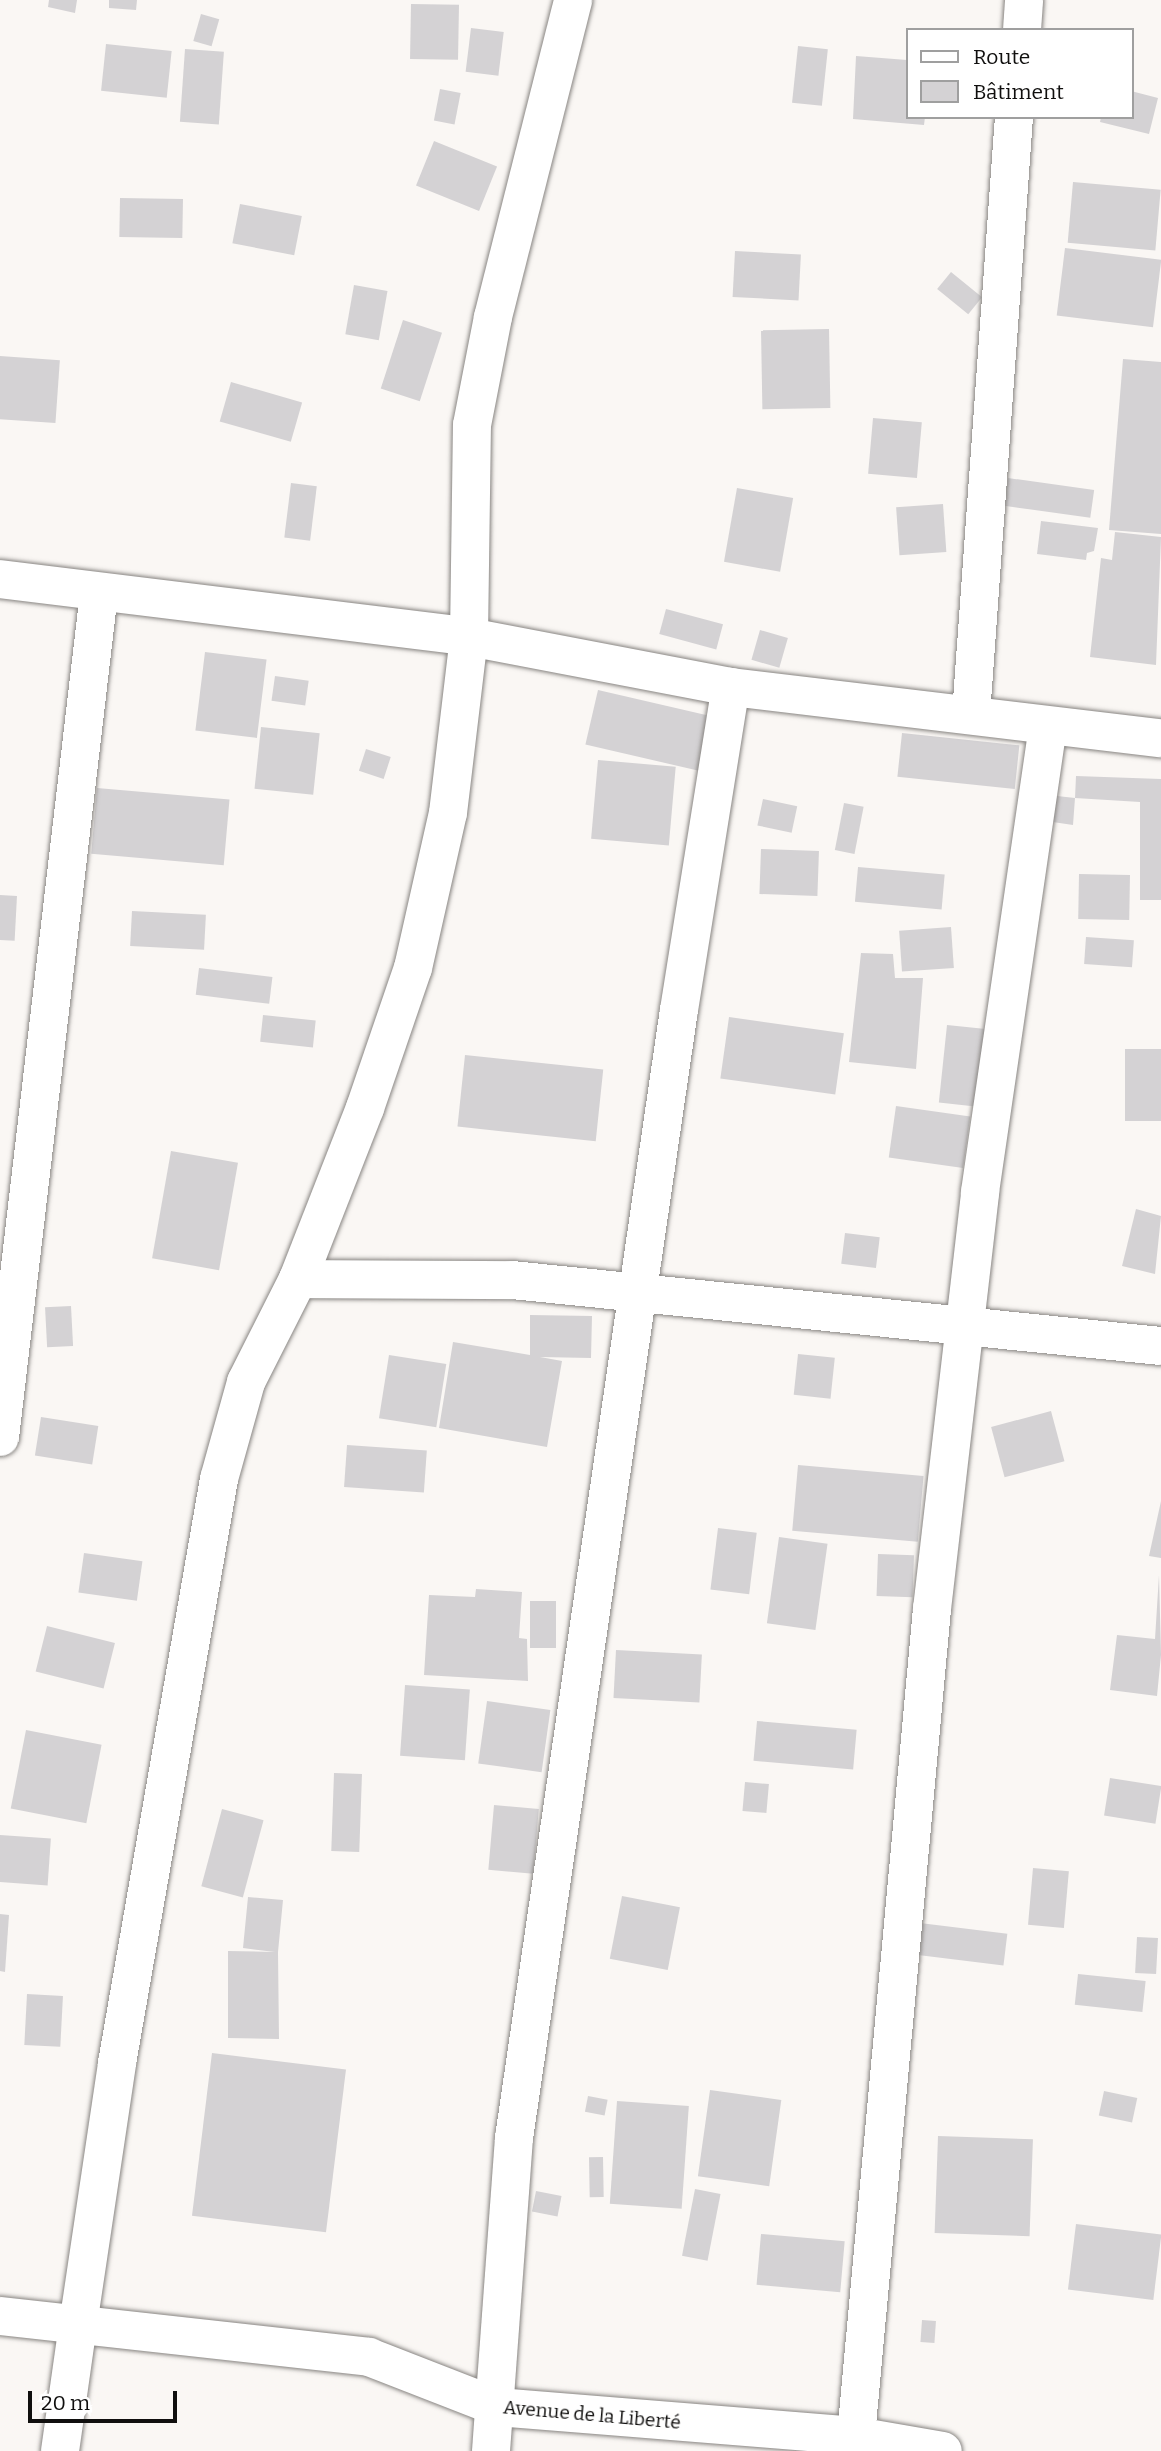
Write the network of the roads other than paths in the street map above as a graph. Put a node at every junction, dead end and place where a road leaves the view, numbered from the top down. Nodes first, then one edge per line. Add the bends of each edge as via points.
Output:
1 (573, 0) edge
2 (1024, 0) edge
3 (1022, 28) edge
4 (1014, 119) edge
5 (0, 579) edge
6 (99, 593) junction
7 (469, 637) junction
8 (731, 687) junction
9 (971, 715) junction
10 (1048, 727) junction
11 (1161, 738) edge
12 (298, 1279) junction
13 (641, 1294) junction
14 (966, 1327) junction
15 (1161, 1346) edge
16 (0, 1437) edge
17 (0, 2316) edge
18 (78, 2325) junction
19 (497, 2407) junction
20 (856, 2436) junction
21 (60, 2451) edge
22 (491, 2451) edge
23 (943, 2451) edge

1 - 7 street via 493,317 472,425
2 - 3 street
4 - 9 street
5 - 6 street
6 - 7 street
6 - 16 street
7 - 8 street
7 - 12 street via 448,813 414,968
8 - 9 street
8 - 13 street via 679,1010
9 - 10 street
10 - 11 street
10 - 14 street via 980,1192
12 - 13 street via 512,1280
12 - 18 street via 246,1382 219,1479 117,2063
13 - 14 street
13 - 19 street via 514,2138
14 - 15 street
14 - 20 street via 932,1609
17 - 18 street, Avenue de la Liberté
18 - 19 street, Avenue de la Liberté via 369,2357
18 - 21 street
19 - 20 street, Avenue de la Liberté
19 - 22 street
20 - 23 street, Avenue de la Liberté

